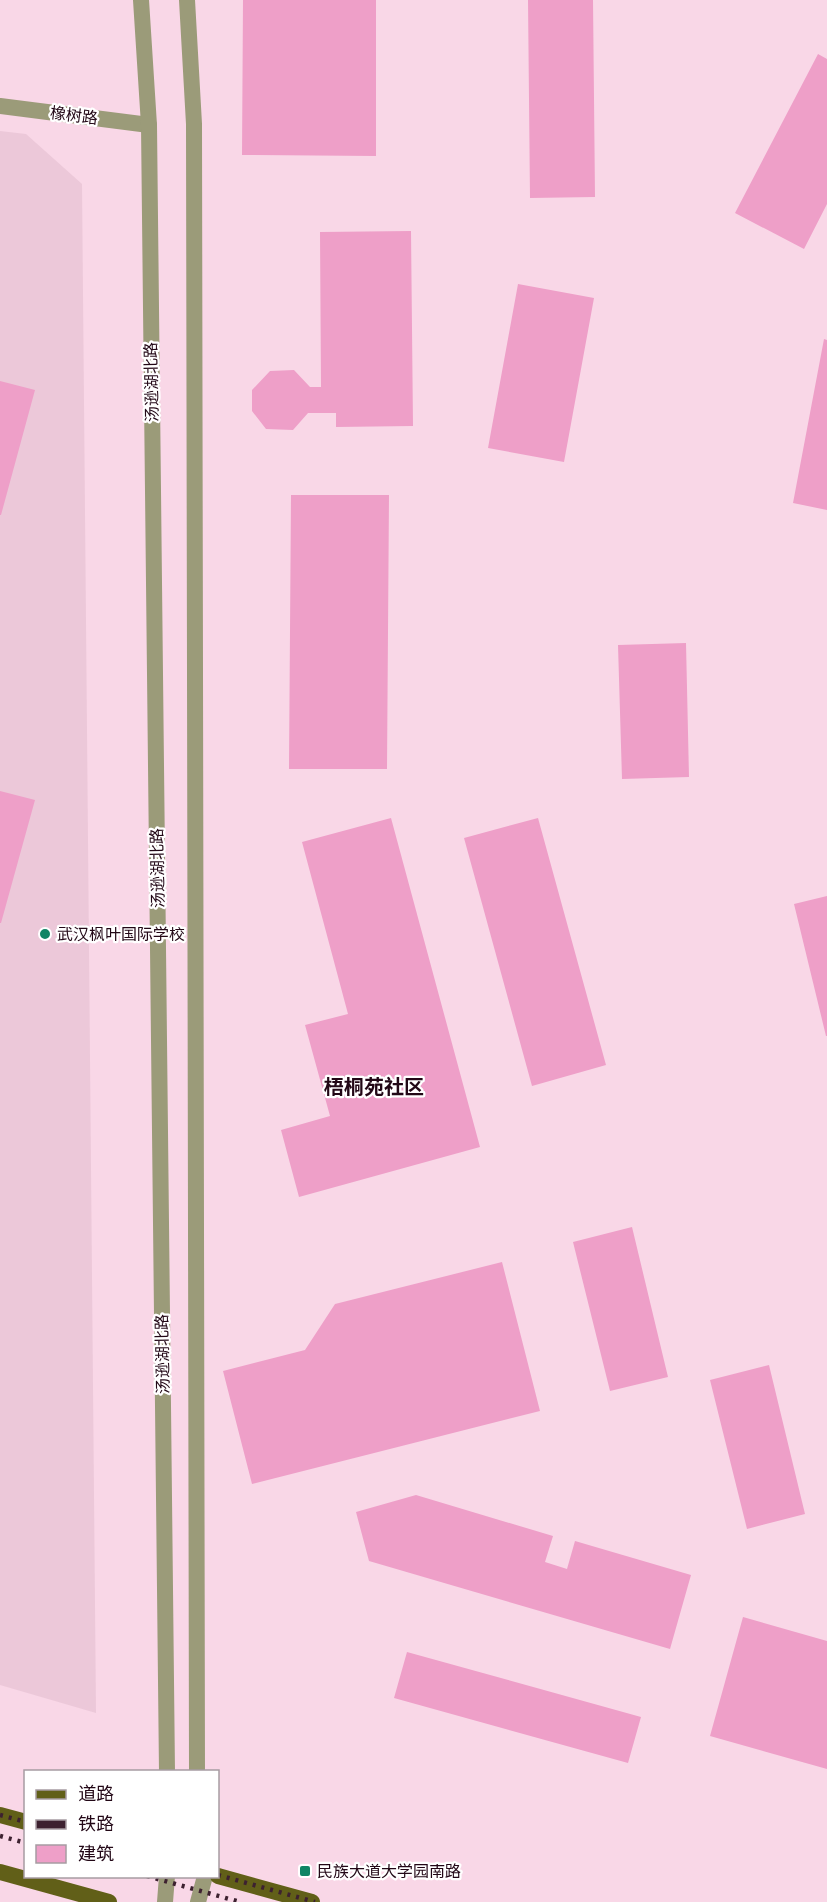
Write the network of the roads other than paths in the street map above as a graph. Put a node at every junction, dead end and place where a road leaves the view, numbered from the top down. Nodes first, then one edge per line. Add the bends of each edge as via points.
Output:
1 (141, 0) edge
2 (187, 0) edge
3 (0, 105) edge
4 (148, 125) junction
5 (167, 1770) edge
6 (197, 1770) edge
7 (0, 1815) edge
8 (24, 1821) edge
9 (0, 1872) edge
10 (219, 1876) edge
11 (167, 1878) edge
12 (204, 1878) edge
13 (109, 1902) edge
14 (165, 1902) edge
15 (198, 1902) edge
16 (312, 1902) edge

1 - 4 street, 汤逊湖北路
2 - 6 street, 汤逊湖北路 via 194,124
3 - 4 street, 橡树路
4 - 5 street, 汤逊湖北路
7 - 8 main road
9 - 13 main road
10 - 16 main road
11 - 14 street
12 - 15 street

